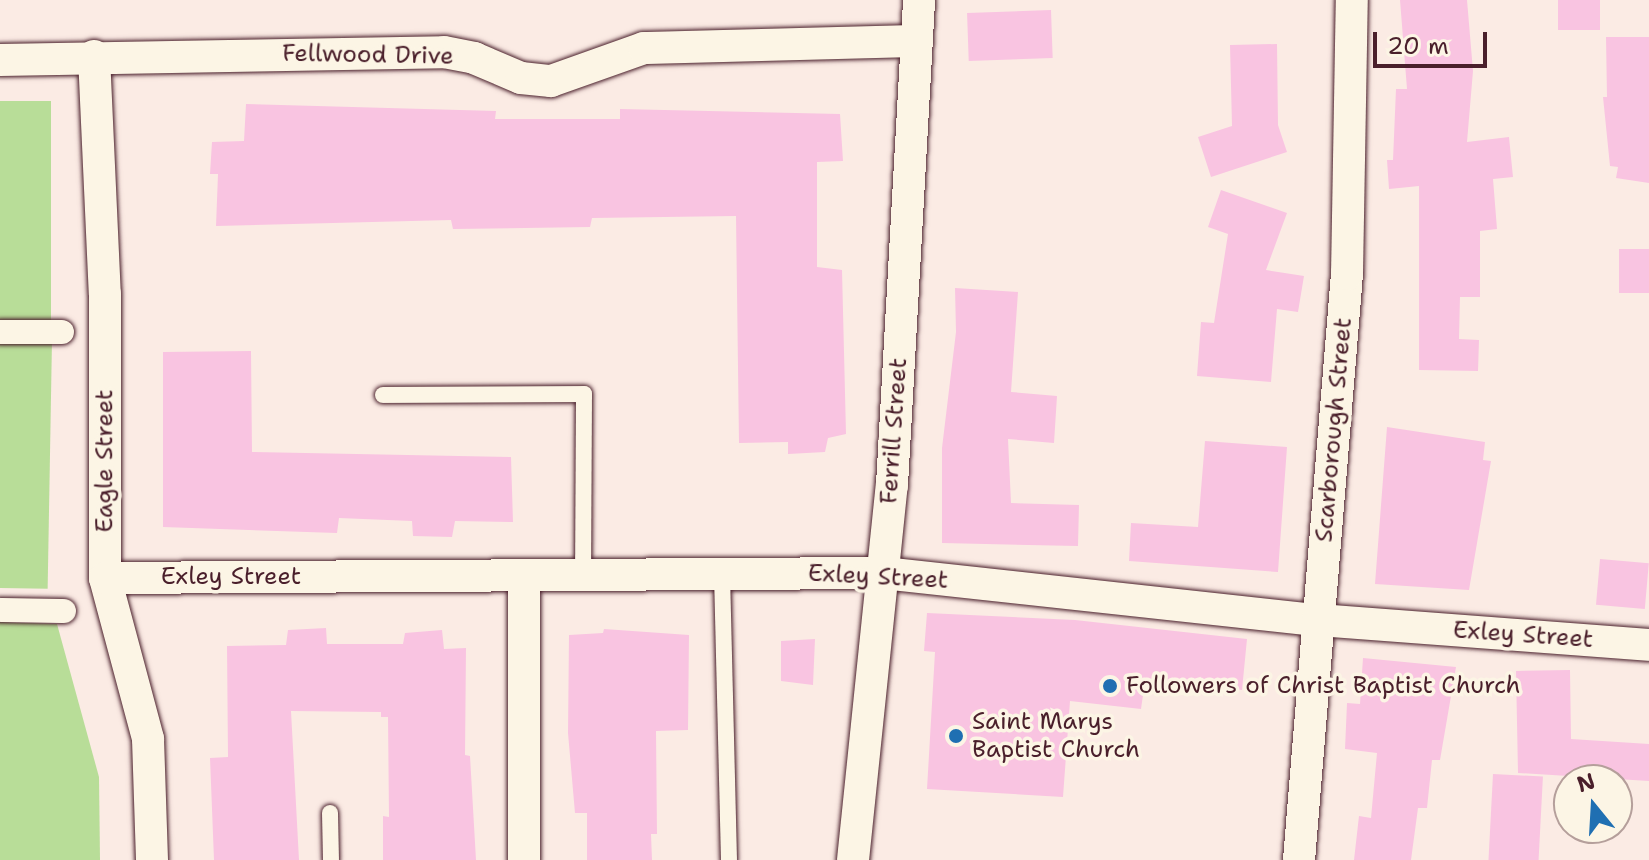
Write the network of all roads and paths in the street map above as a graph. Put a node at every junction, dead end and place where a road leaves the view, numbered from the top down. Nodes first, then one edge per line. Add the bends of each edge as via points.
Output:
1 (919, 0) edge
2 (1352, 0) edge
3 (917, 41) junction
4 (94, 56) junction
5 (0, 60) edge
6 (0, 332) edge
7 (62, 332) dead end
8 (383, 395) dead end
9 (883, 573) junction
10 (722, 574) junction
11 (524, 575) junction
12 (583, 575) junction
13 (105, 578) junction
14 (0, 610) edge
15 (64, 611) dead end
16 (1318, 620) junction
17 (1649, 645) edge
18 (330, 813) dead end
19 (152, 860) edge
20 (331, 860) edge
21 (524, 860) edge
22 (729, 860) edge
23 (853, 860) edge
24 (1299, 860) edge

1 - 3 street, Ferrill Street
2 - 16 street, Scarborough Street via 1347,274
3 - 4 street, Fellwood Drive via 644,48 551,81 521,78 444,52
3 - 9 street, Ferrill Street
4 - 5 street, Fellwood Drive
4 - 13 street, Eagle Street via 105,294
6 - 7 street
8 - 12 lane via 584,394
9 - 10 street, Exley Street
9 - 16 street, Exley Street
9 - 23 street, Ferrill Street
10 - 12 street, Exley Street
10 - 22 lane
11 - 12 street, Exley Street
11 - 13 street, Exley Street
11 - 21 street
13 - 19 street, Eagle Street via 148,739
14 - 15 street
16 - 17 street, Exley Street
16 - 24 street, Scarborough Street
18 - 20 lane

